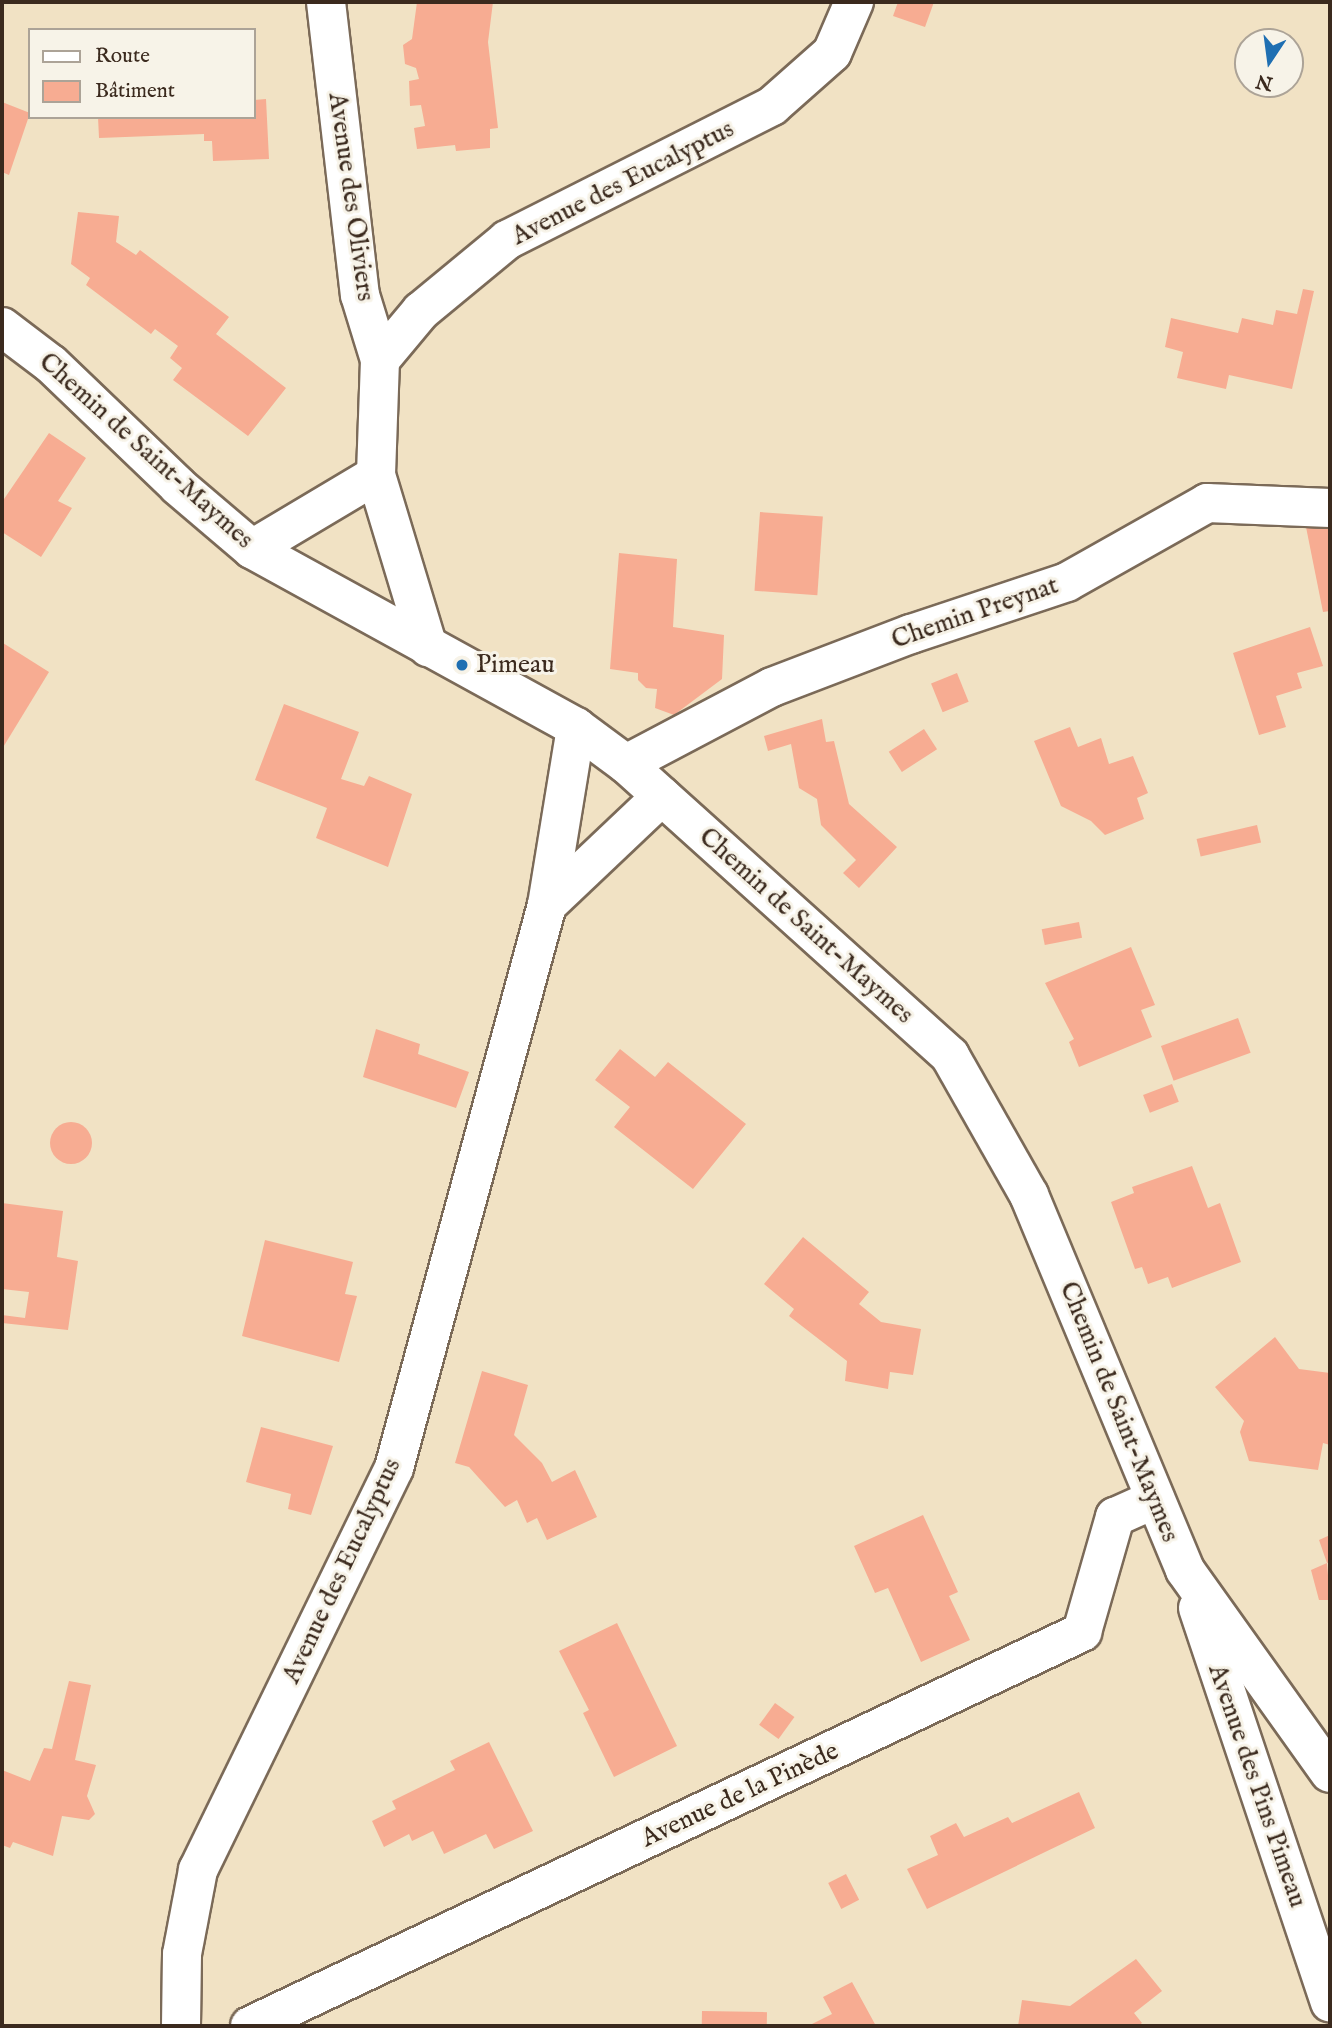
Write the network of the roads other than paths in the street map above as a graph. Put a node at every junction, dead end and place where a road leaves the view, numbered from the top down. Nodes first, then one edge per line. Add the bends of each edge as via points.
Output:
1 (326, 2) edge
2 (854, 2) edge
3 (2, 327) edge
4 (380, 360) junction
5 (376, 475) junction
6 (1330, 508) edge
7 (252, 549) junction
8 (428, 647) junction
9 (576, 727) junction
10 (626, 764) junction
11 (662, 796) junction
12 (547, 905) junction
13 (1155, 1499) junction
14 (1185, 1570) junction
15 (1330, 1773) edge
16 (1330, 2002) edge
17 (181, 2026) edge
18 (250, 2026) edge

1 - 4 street, Avenue des Oliviers via 360,295
2 - 4 street, Avenue des Eucalyptus via 832,52 772,106 507,240 421,311
3 - 7 street, Chemin de Saint-Maymes via 51,364 178,486
4 - 5 street, Avenue des Oliviers
5 - 7 street
5 - 8 street, Avenue des Oliviers
6 - 10 street, Chemin Preynat via 1207,503 1066,582 772,687
7 - 8 street, Chemin de Saint-Maymes
8 - 9 street, Chemin de Saint-Maymes
9 - 10 street, Chemin de Saint-Maymes
9 - 12 street, Avenue des Eucalyptus
10 - 11 street, Chemin de Saint-Maymes
11 - 12 street
11 - 13 street, Chemin de Saint-Maymes via 950,1056 1030,1195
12 - 17 street, Avenue des Eucalyptus via 394,1468 198,1870 182,1954
13 - 14 street, Chemin de Saint-Maymes
13 - 18 street, Avenue de la Pinède via 1115,1517 1082,1632
14 - 15 street, Chemin de Saint-Maymes
14 - 16 street, Avenue des Pins Pimeau

